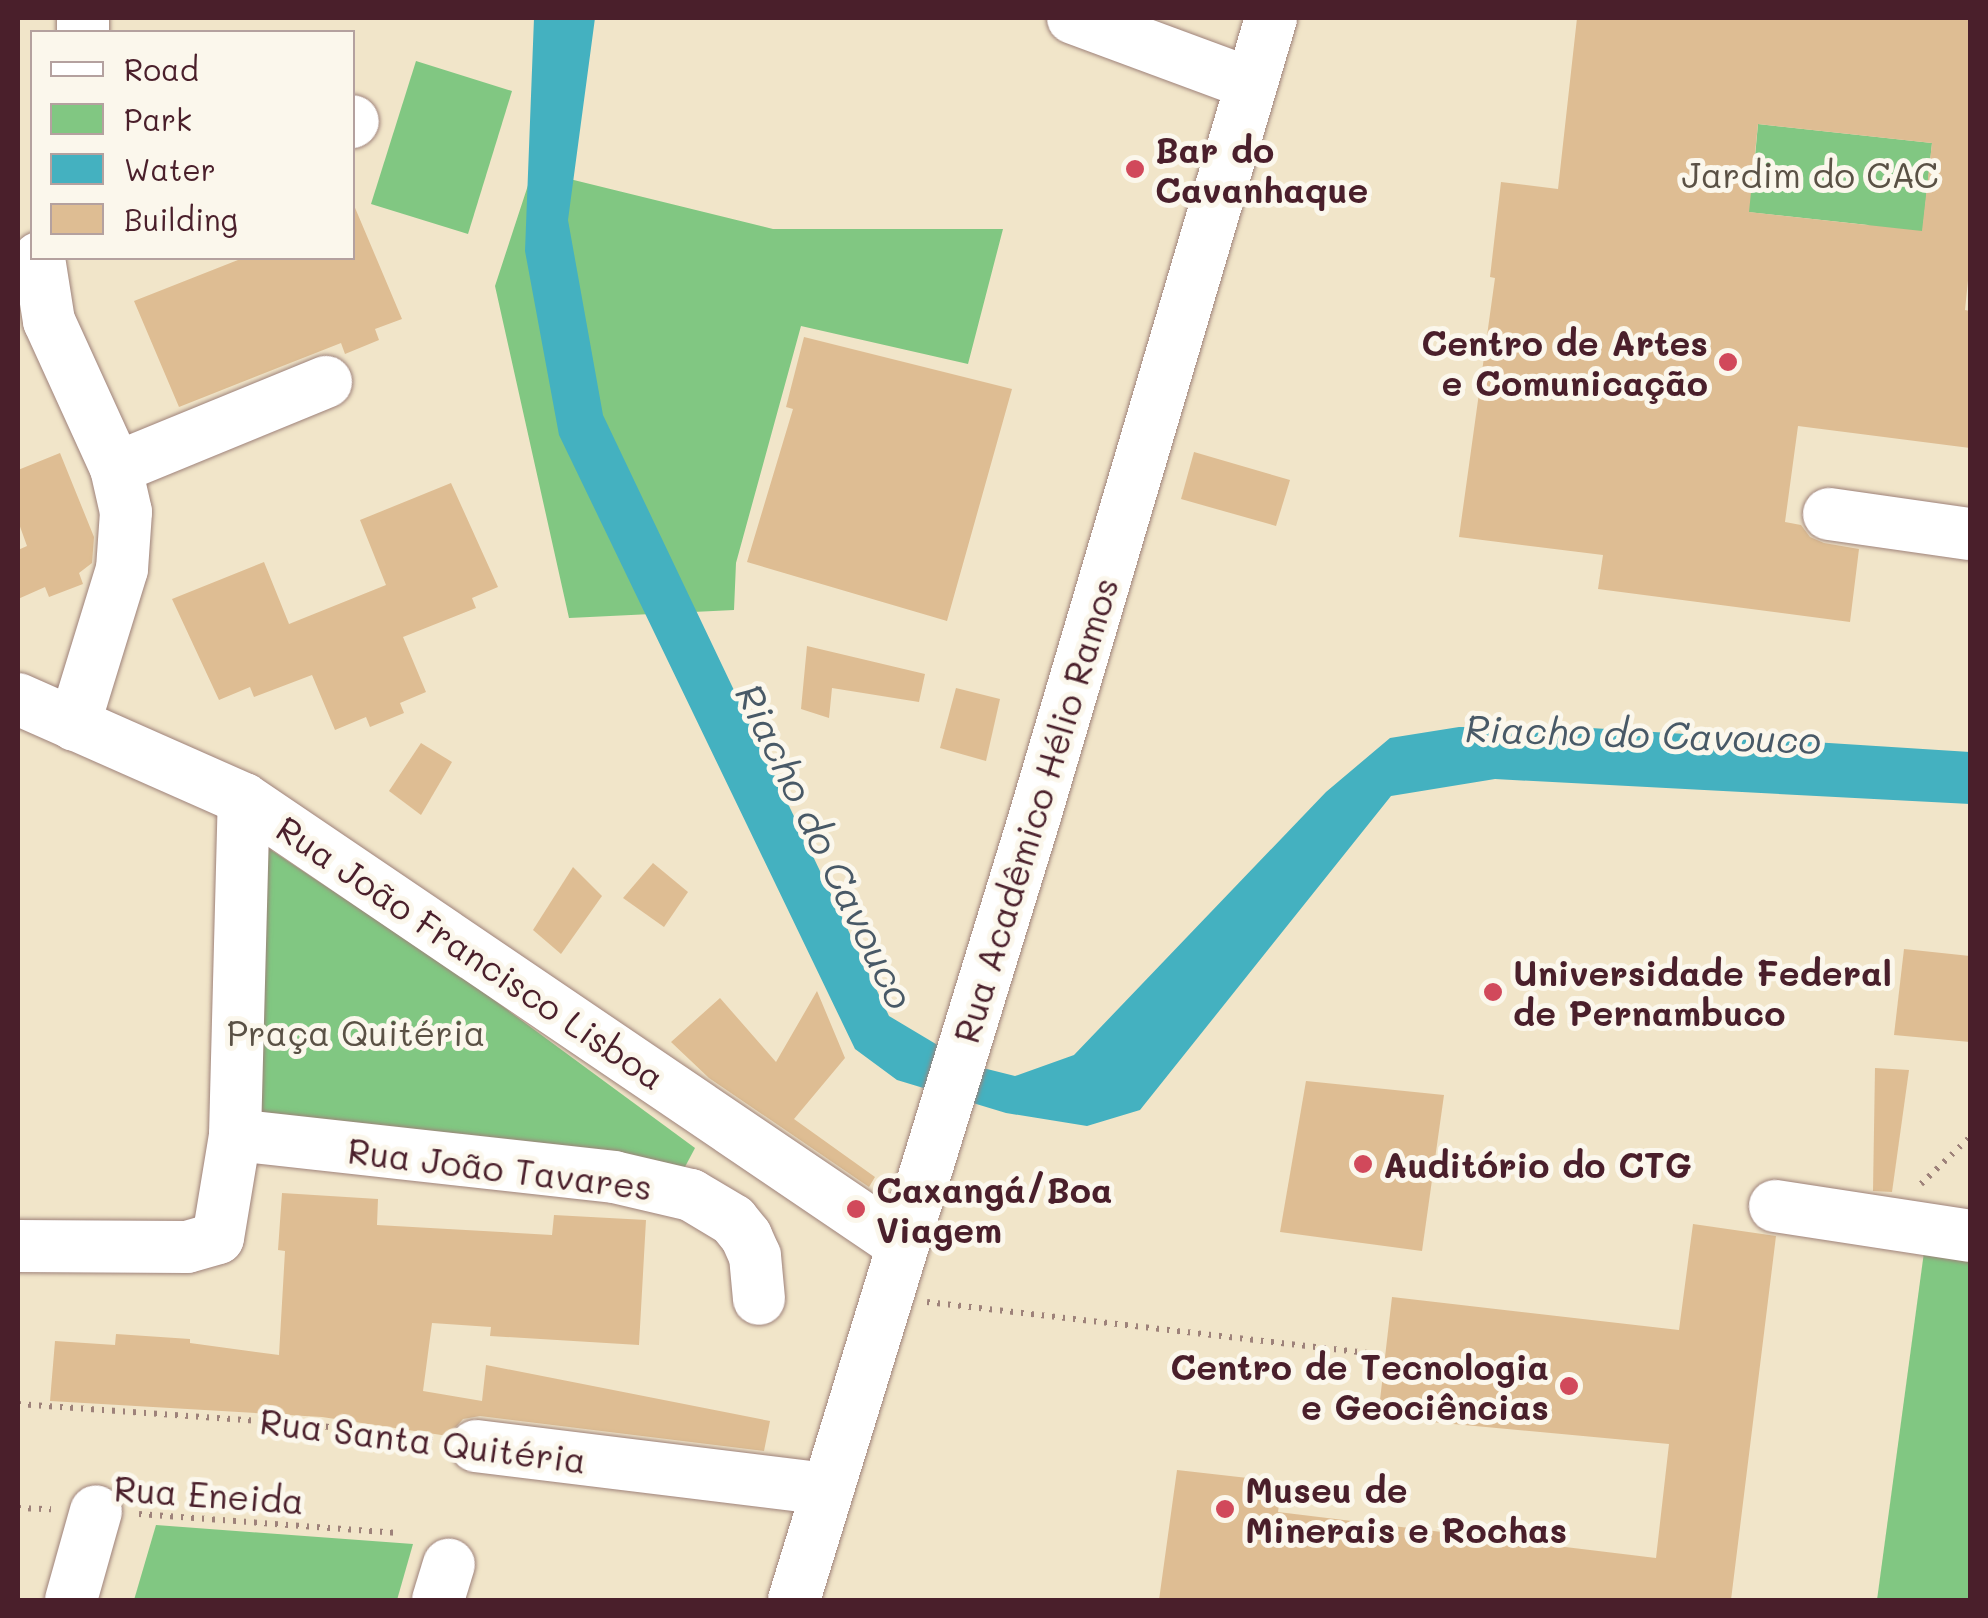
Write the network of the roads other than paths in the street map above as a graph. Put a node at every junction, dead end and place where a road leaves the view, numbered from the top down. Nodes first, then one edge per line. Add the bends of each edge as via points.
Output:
1 (1072, 18) edge
2 (1271, 18) edge
3 (1251, 84) junction
4 (39, 260) edge
5 (326, 382) dead end
6 (116, 468) junction
7 (1828, 514) dead end
8 (1970, 534) edge
9 (18, 699) edge
10 (74, 725) junction
11 (244, 798) junction
12 (235, 1135) junction
13 (1775, 1206) dead end
14 (1970, 1236) edge
15 (18, 1246) edge
16 (902, 1246) junction
17 (760, 1299) dead end
18 (476, 1446) road end
19 (827, 1489) junction
20 (96, 1511) road end
21 (71, 1600) edge
22 (794, 1600) edge

1 - 3 street
2 - 3 street, Rua Acadêmico Hélio Ramos
3 - 16 street, Rua Acadêmico Hélio Ramos
4 - 6 street via 49,321
5 - 6 street
6 - 10 street via 126,512 122,569
7 - 8 street
9 - 10 street, Rua João Francisco Lisboa
10 - 11 street, Rua João Francisco Lisboa
11 - 12 street
11 - 16 street, Rua João Francisco Lisboa
12 - 15 street via 218,1238 187,1247
12 - 17 street, Rua João Tavares via 614,1177 691,1195 733,1220 746,1236
13 - 14 street
16 - 19 street, Rua Acadêmico Hélio Ramos
18 - 19 street, Rua Santa Quitéria
19 - 22 street, Rua Acadêmico Hélio Ramos
20 - 21 street

